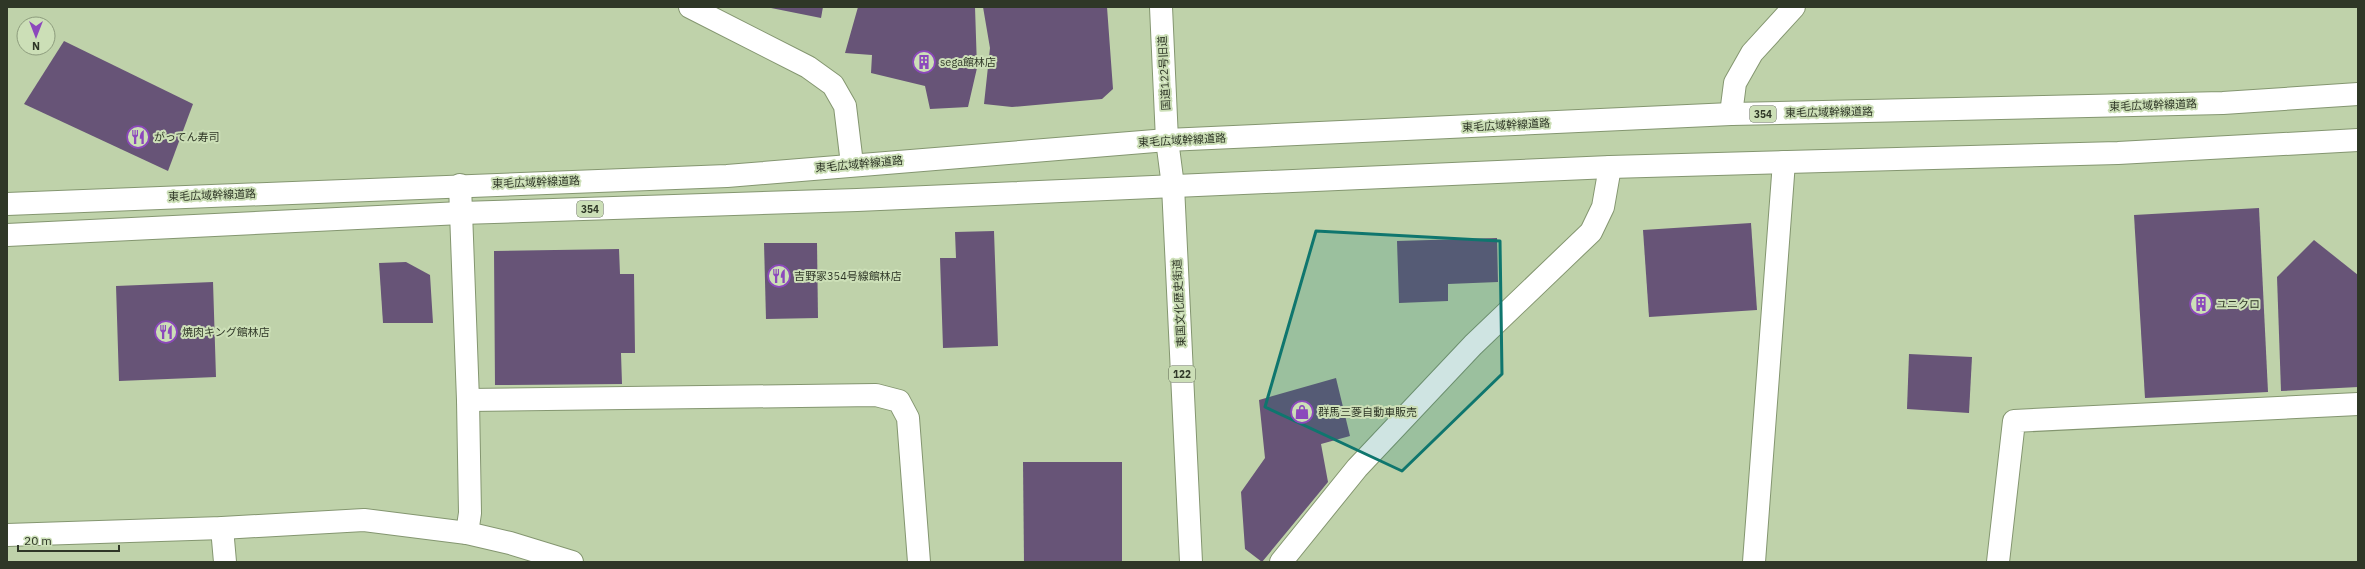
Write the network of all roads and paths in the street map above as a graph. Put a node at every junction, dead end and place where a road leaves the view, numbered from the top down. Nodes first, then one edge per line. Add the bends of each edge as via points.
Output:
1 (690, 7) edge
2 (1161, 7) edge
3 (1794, 7) edge
4 (2358, 94) edge
5 (1731, 114) junction
6 (1167, 140) junction
7 (2358, 140) edge
8 (1784, 162) junction
9 (852, 164) junction
10 (1610, 167) junction
11 (460, 185) junction
12 (1173, 186) junction
13 (7, 204) edge
14 (461, 213) junction
15 (7, 235) edge
16 (468, 400) junction
17 (2358, 404) edge
18 (222, 528) junction
19 (467, 534) junction
20 (7, 535) edge
21 (225, 562) edge
22 (572, 562) edge
23 (919, 562) edge
24 (1191, 562) edge
25 (1281, 562) edge
26 (1754, 562) edge
27 (1998, 562) edge

1 - 9 main road via 808,67 833,85 845,106
2 - 6 main road, 国道122号旧道
3 - 5 main road via 1752,53 1735,83
4 - 5 main road, 東毛広域幹線道路 / 354 via 2199,103
5 - 6 main road, 東毛広域幹線道路 / 354
6 - 9 main road, 東毛広域幹線道路 / 354
6 - 12 main road, 東国文化歴史街道 / 122
7 - 8 main road, 354 via 2126,152
8 - 10 main road, 354
8 - 26 main road
9 - 11 main road, 東毛広域幹線道路 / 354 via 727,176
10 - 12 main road, 354
10 - 25 main road via 1603,207 1591,232 1473,345 1368,457
11 - 13 main road, 東毛広域幹線道路 / 354
11 - 14 main road
12 - 14 main road, 354 via 857,200
12 - 24 main road, 東国文化歴史街道 / 122
14 - 15 main road, 354
14 - 16 main road
16 - 19 main road via 470,513
16 - 23 main road via 876,395 899,402 908,418
17 - 27 main road via 2014,421
18 - 19 main road via 364,520
18 - 20 main road
18 - 21 main road
19 - 22 main road via 510,543

